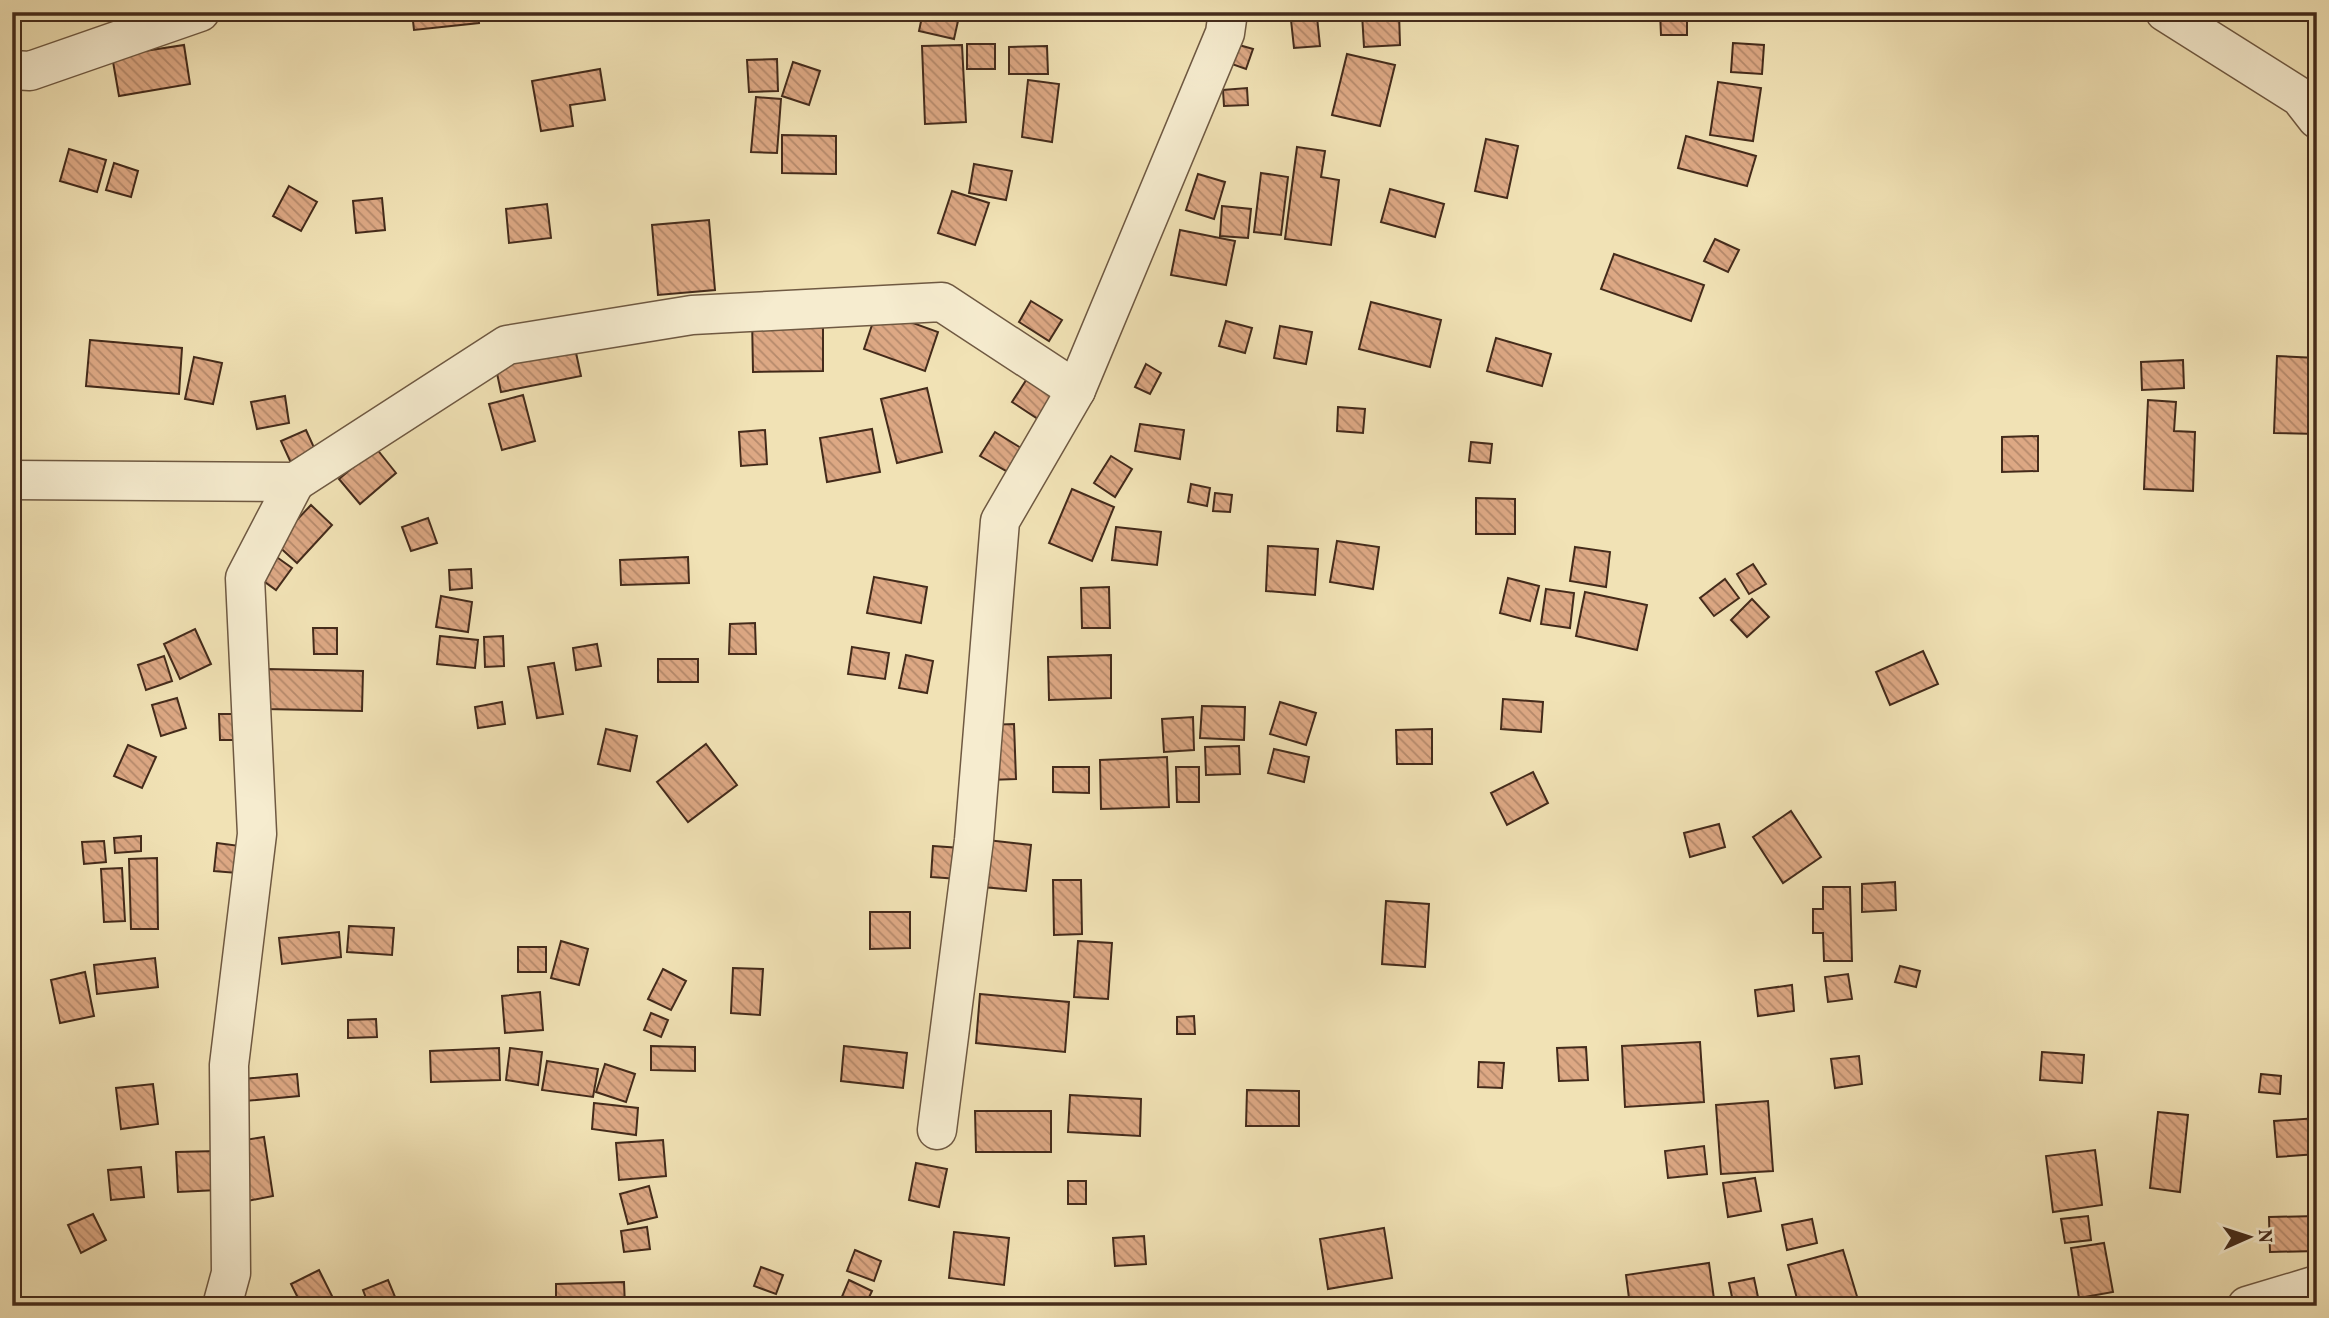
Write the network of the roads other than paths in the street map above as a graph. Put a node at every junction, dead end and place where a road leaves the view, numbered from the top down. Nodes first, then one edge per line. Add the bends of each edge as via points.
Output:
1 (200, 12) edge
2 (1228, 12) edge
3 (2165, 12) edge
4 (12, 69) edge
5 (2317, 119) edge
6 (1076, 390) junction
7 (12, 480) edge
8 (295, 482) junction
9 (937, 1130) dead end
10 (2317, 1285) edge
11 (222, 1306) edge
12 (2246, 1306) edge

1 - 4 street via 30,71
2 - 6 street via 1225,33
3 - 5 street via 2300,97
6 - 8 street via 942,302 692,315 507,345
6 - 9 street via 1000,521 974,840
7 - 8 street
8 - 11 street via 245,578 257,834 229,1065 231,1273
10 - 12 street

